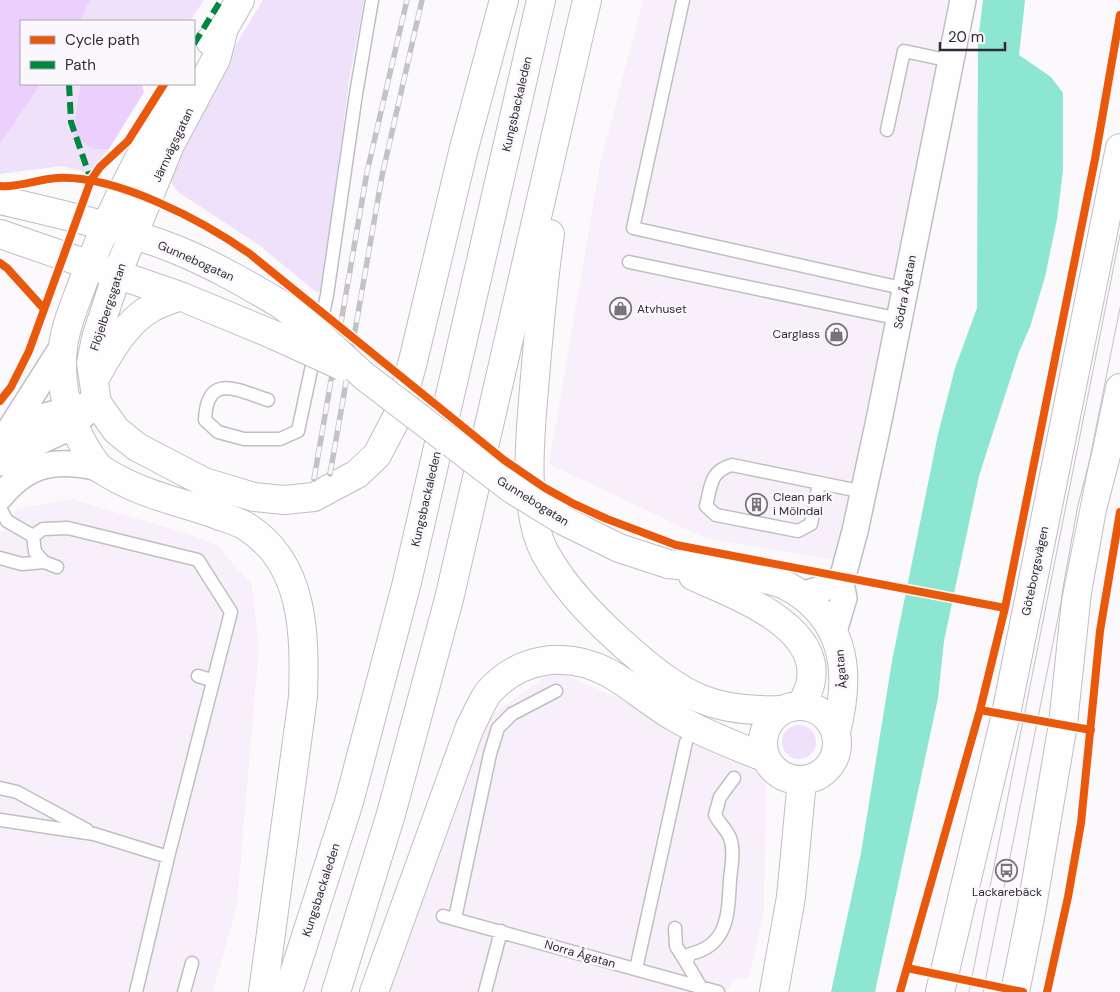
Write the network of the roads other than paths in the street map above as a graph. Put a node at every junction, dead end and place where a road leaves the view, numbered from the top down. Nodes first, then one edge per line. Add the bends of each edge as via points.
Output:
1 (240, 0) edge
2 (372, 0) edge
3 (504, 0) edge
4 (541, 0) edge
5 (587, 0) edge
6 (683, 0) edge
7 (963, 0) edge
8 (224, 28) junction
9 (577, 40) junction
10 (195, 60) edge
11 (952, 61) junction
12 (180, 85) edge
13 (887, 130) dead end
14 (1120, 148) edge
15 (0, 200) edge
16 (105, 225) junction
17 (0, 234) edge
18 (132, 234) junction
19 (630, 262) dead end
20 (90, 265) junction
21 (117, 274) junction
22 (906, 289) junction
23 (180, 296) junction
24 (900, 319) junction
25 (63, 346) junction
26 (364, 376) junction
27 (1120, 388) edge
28 (95, 392) junction
29 (268, 400) dead end
30 (71, 417) junction
31 (5, 435) edge
32 (0, 464) edge
33 (100, 468) junction
34 (819, 483) junction
35 (864, 492) junction
36 (0, 497) edge
37 (0, 508) edge
38 (33, 536) junction
39 (0, 558) edge
40 (44, 562) junction
41 (57, 567) dead end
42 (710, 576) junction
43 (841, 583) junction
44 (801, 595) junction
45 (834, 631) junction
46 (198, 676) dead end
47 (212, 680) junction
48 (556, 692) dead end
49 (792, 708) junction
50 (836, 732) junction
51 (686, 742) dead end
52 (766, 758) junction
53 (734, 778) dead end
54 (802, 780) junction
55 (0, 788) edge
56 (39, 804) junction
57 (0, 820) edge
58 (30, 825) junction
59 (94, 834) junction
60 (168, 857) junction
61 (675, 928) dead end
62 (501, 931) junction
63 (686, 962) junction
64 (192, 963) dead end
65 (636, 970) junction
66 (700, 986) junction
67 (136, 992) edge
68 (184, 992) edge
69 (263, 992) edge
70 (288, 992) edge
71 (336, 992) edge
72 (374, 992) edge
73 (485, 992) edge
74 (718, 992) edge
75 (774, 992) edge
76 (940, 992) edge
77 (1015, 992) edge

1 - 8 main road, Järnvägsgatan
2 - 29 lane via 327,295 298,431 280,439 244,439 218,432 205,420 206,402 213,392 227,387
3 - 28 main road via 399,413 377,455 357,474 314,497 284,500 254,497 204,482 137,447 116,430
4 - 70 main road, Kungsbackaleden via 407,582 349,802
5 - 9 main road
6 - 22 lane via 633,228
7 - 11 street, Södra Ågatan
8 - 10 main road, Järnvägsgatan
8 - 18 main road, Järnvägsgatan via 216,58 170,146
9 - 49 main road via 542,292 531,426 530,470 535,524 544,552 568,587 596,618 657,674 684,692 713,705 756,712
9 - 71 main road via 449,599 391,814
11 - 13 lane via 904,51
11 - 22 street, Södra Ågatan
12 - 16 main road, Järnvägsgatan via 129,174
14 - 76 main road, Göteborgsvägen via 1006,714
15 - 16 main road, Gunnebogatan
16 - 18 main road, Gunnebogatan
16 - 20 main road, Flöjelbergsgatan
17 - 20 main road, Gunnebogatan
18 - 21 main road, Flöjelbergsgatan
18 - 26 main road, Gunnebogatan, bridge via 229,274 282,304
19 - 24 lane
20 - 21 main road, Gunnebogatan
20 - 25 main road, Flöjelbergsgatan
21 - 23 main road, Gunnebogatan
21 - 28 main road, Flöjelbergsgatan via 91,363
22 - 24 street, Södra Ågatan
23 - 26 main road, Gunnebogatan, bridge
23 - 28 main road, Flöjelbergsgatan via 150,309 132,323 110,353
24 - 35 street, Södra Ågatan
25 - 30 main road, Flöjelbergsgatan via 63,384
25 - 31 street, Flöjelbergsgatan
26 - 42 main road, Gunnebogatan, bridge via 466,456 564,521 619,548
27 - 77 main road via 1077,592 1063,724
28 - 30 street, Flöjelbergsgatan
30 - 31 street, Flöjelbergsgatan via 37,418
30 - 32 street, Flöjelbergsgatan
30 - 33 main road, Flöjelbergsgatan via 82,446
33 - 36 street via 55,462 9,485
33 - 69 main road, Flöjelbergsgatan via 141,492 245,526 267,542 284,564 296,591 304,657 303,697
34 - 34 lane via 732,465 721,468 714,475 706,506 716,515 798,531 811,524
34 - 35 lane
35 - 43 street, Södra Ågatan
37 - 38 lane via 7,521
38 - 40 lane via 36,552
38 - 47 lane via 43,529 68,528 198,560 231,612
39 - 40 lane via 22,564
40 - 41 lane
42 - 44 main road, Ågatan via 779,583
42 - 49 main road, Gunnebogatan via 782,621 800,640 810,661 811,683
43 - 44 street
43 - 45 street, Södra Ågatan via 844,598
44 - 45 main road, Ågatan via 820,611
45 - 50 main road, Ågatan via 841,650 844,675 843,705
46 - 47 lane
47 - 60 lane
48 - 62 lane, Norra Ågatan via 512,714 498,728 449,917
49 - 50 main road via 812,707 823,713
49 - 52 main road via 773,717 765,731 763,748
50 - 54 main road, Ågatan via 837,753 830,767 817,776
51 - 65 lane
52 - 54 main road via 781,775
52 - 72 main road via 677,718 610,674 587,663 546,659 525,665 504,677 487,695 470,727
53 - 63 lane via 720,797 715,815 730,837 733,853 726,921 711,946 690,954
54 - 75 main road via 791,897
55 - 56 lane
56 - 58 lane via 39,814
56 - 59 lane
57 - 58 lane
58 - 59 lane
59 - 60 lane
60 - 67 lane
61 - 63 lane via 676,946
62 - 65 lane, Norra Ågatan
62 - 73 lane
63 - 66 lane
64 - 68 lane
65 - 66 lane, Norra Ågatan
66 - 74 lane, Norra Ågatan

